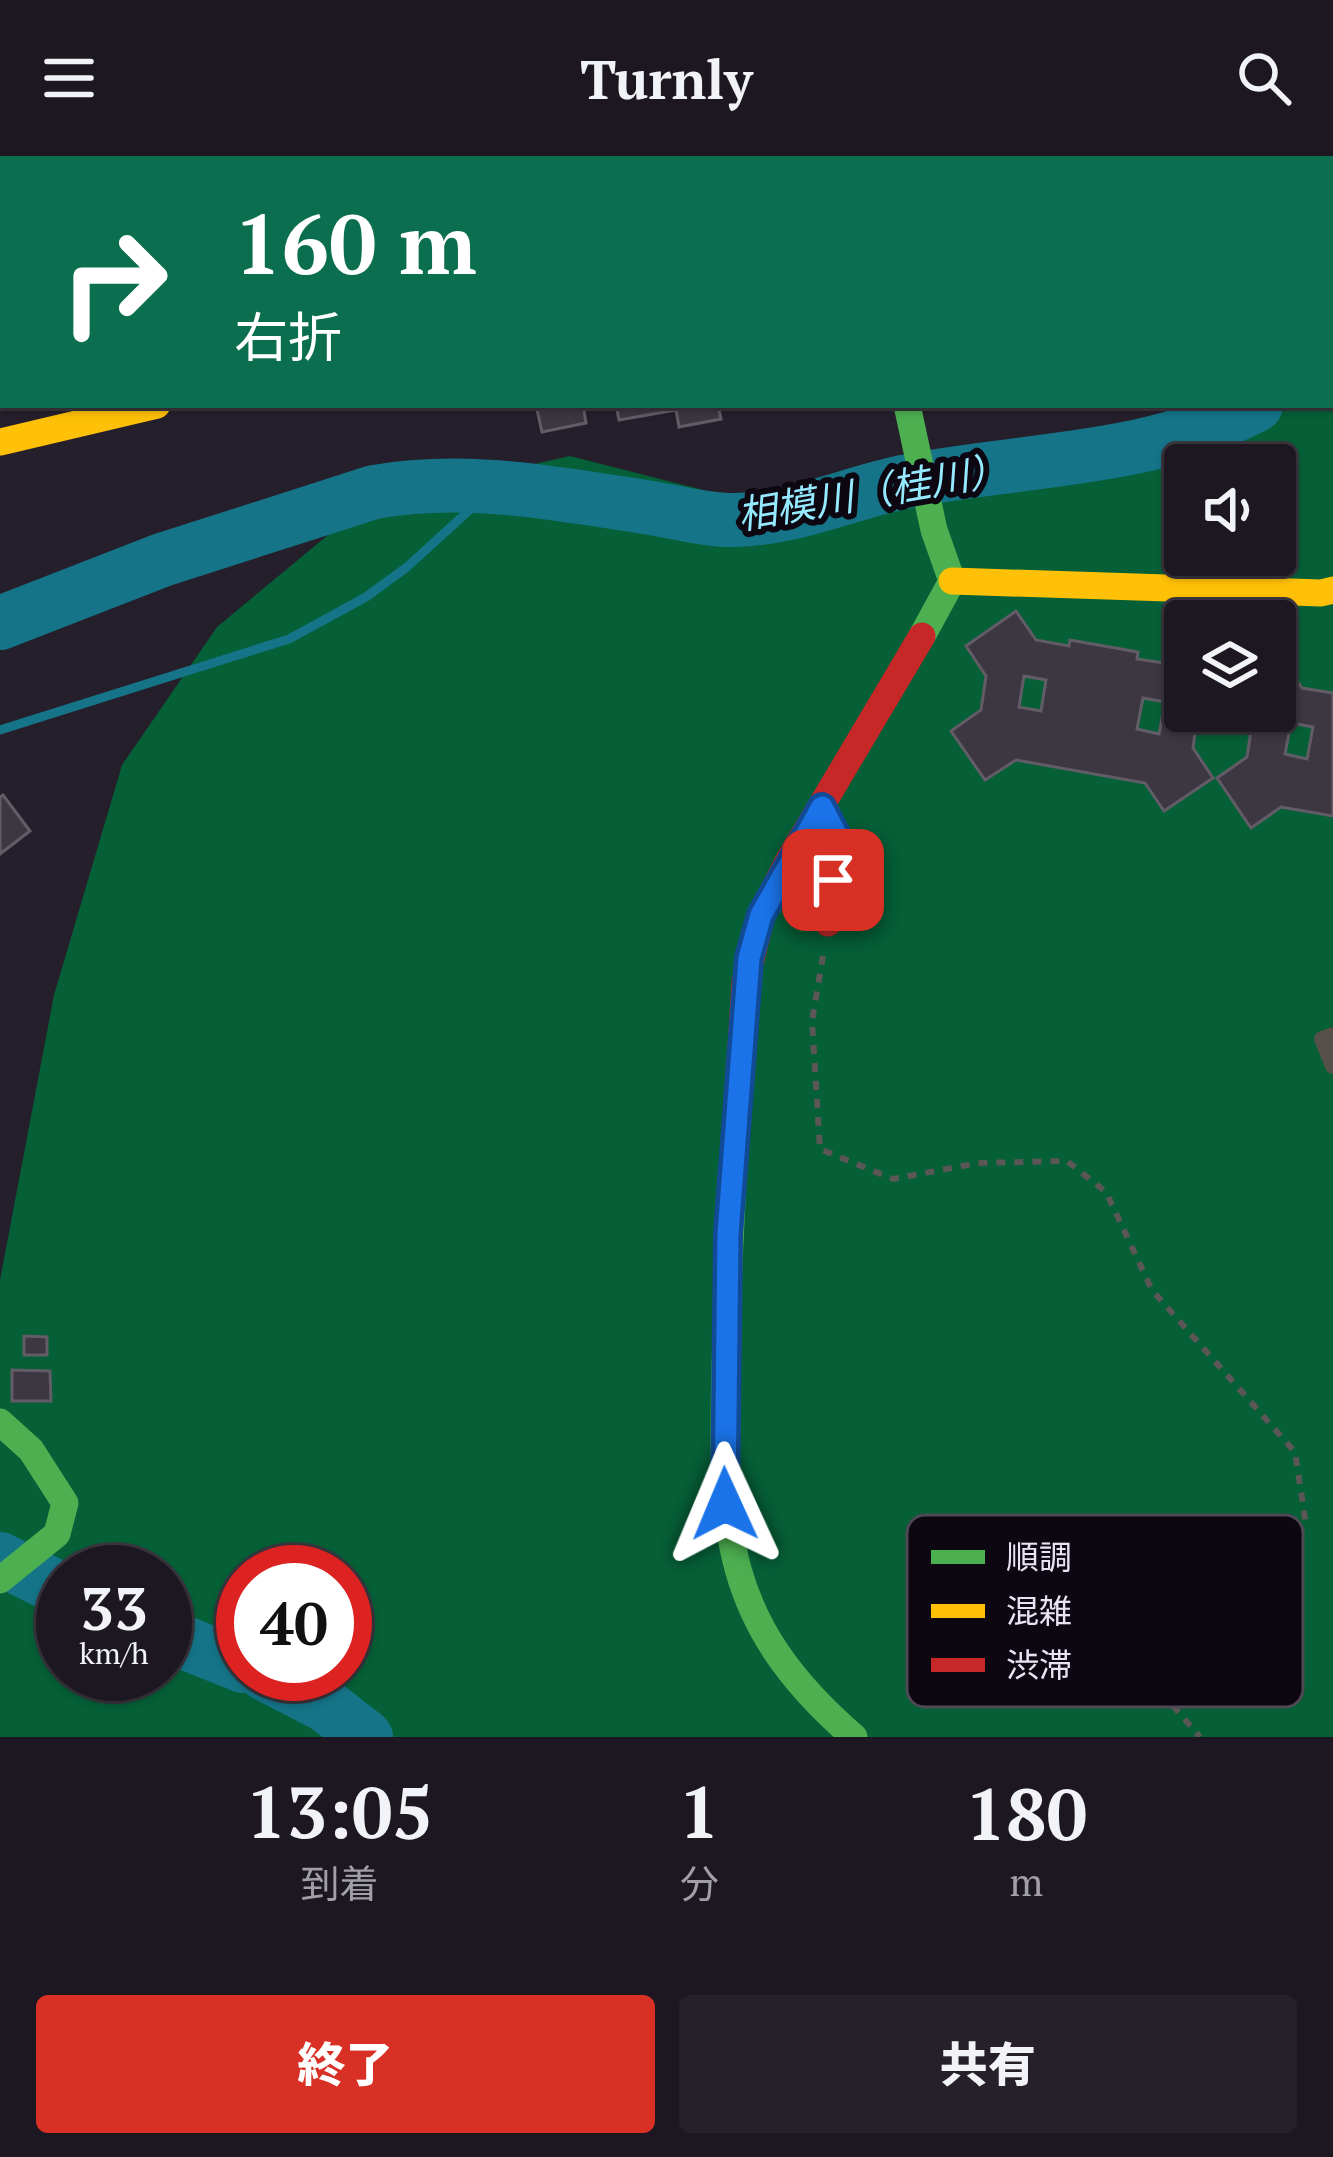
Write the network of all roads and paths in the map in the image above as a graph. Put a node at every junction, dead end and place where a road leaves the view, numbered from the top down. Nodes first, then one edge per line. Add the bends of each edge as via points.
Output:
1 (144, 408) edge
2 (908, 411) edge
3 (0, 442) edge
4 (952, 581) junction
5 (1333, 590) edge
6 (822, 807) junction
7 (828, 923) joint
8 (1333, 1035) edge
9 (1333, 1066) edge
10 (0, 1422) edge
11 (1303, 1527) edge
12 (1, 1580) edge
13 (1174, 1707) edge
14 (854, 1737) edge
15 (1200, 1737) edge

1 - 3 street
2 - 4 street
4 - 5 street
4 - 6 street
6 - 7 street via 837,836
6 - 14 street via 761,915 749,958 728,1234 725,1504 750,1604 783,1665
7 - 11 path via 812,1021 820,1150 893,1179 978,1163 1067,1161 1106,1192 1152,1289 1295,1452
8 - 9 lane via 1322,1039
10 - 12 street via 31,1450 65,1503 57,1534
13 - 15 path

